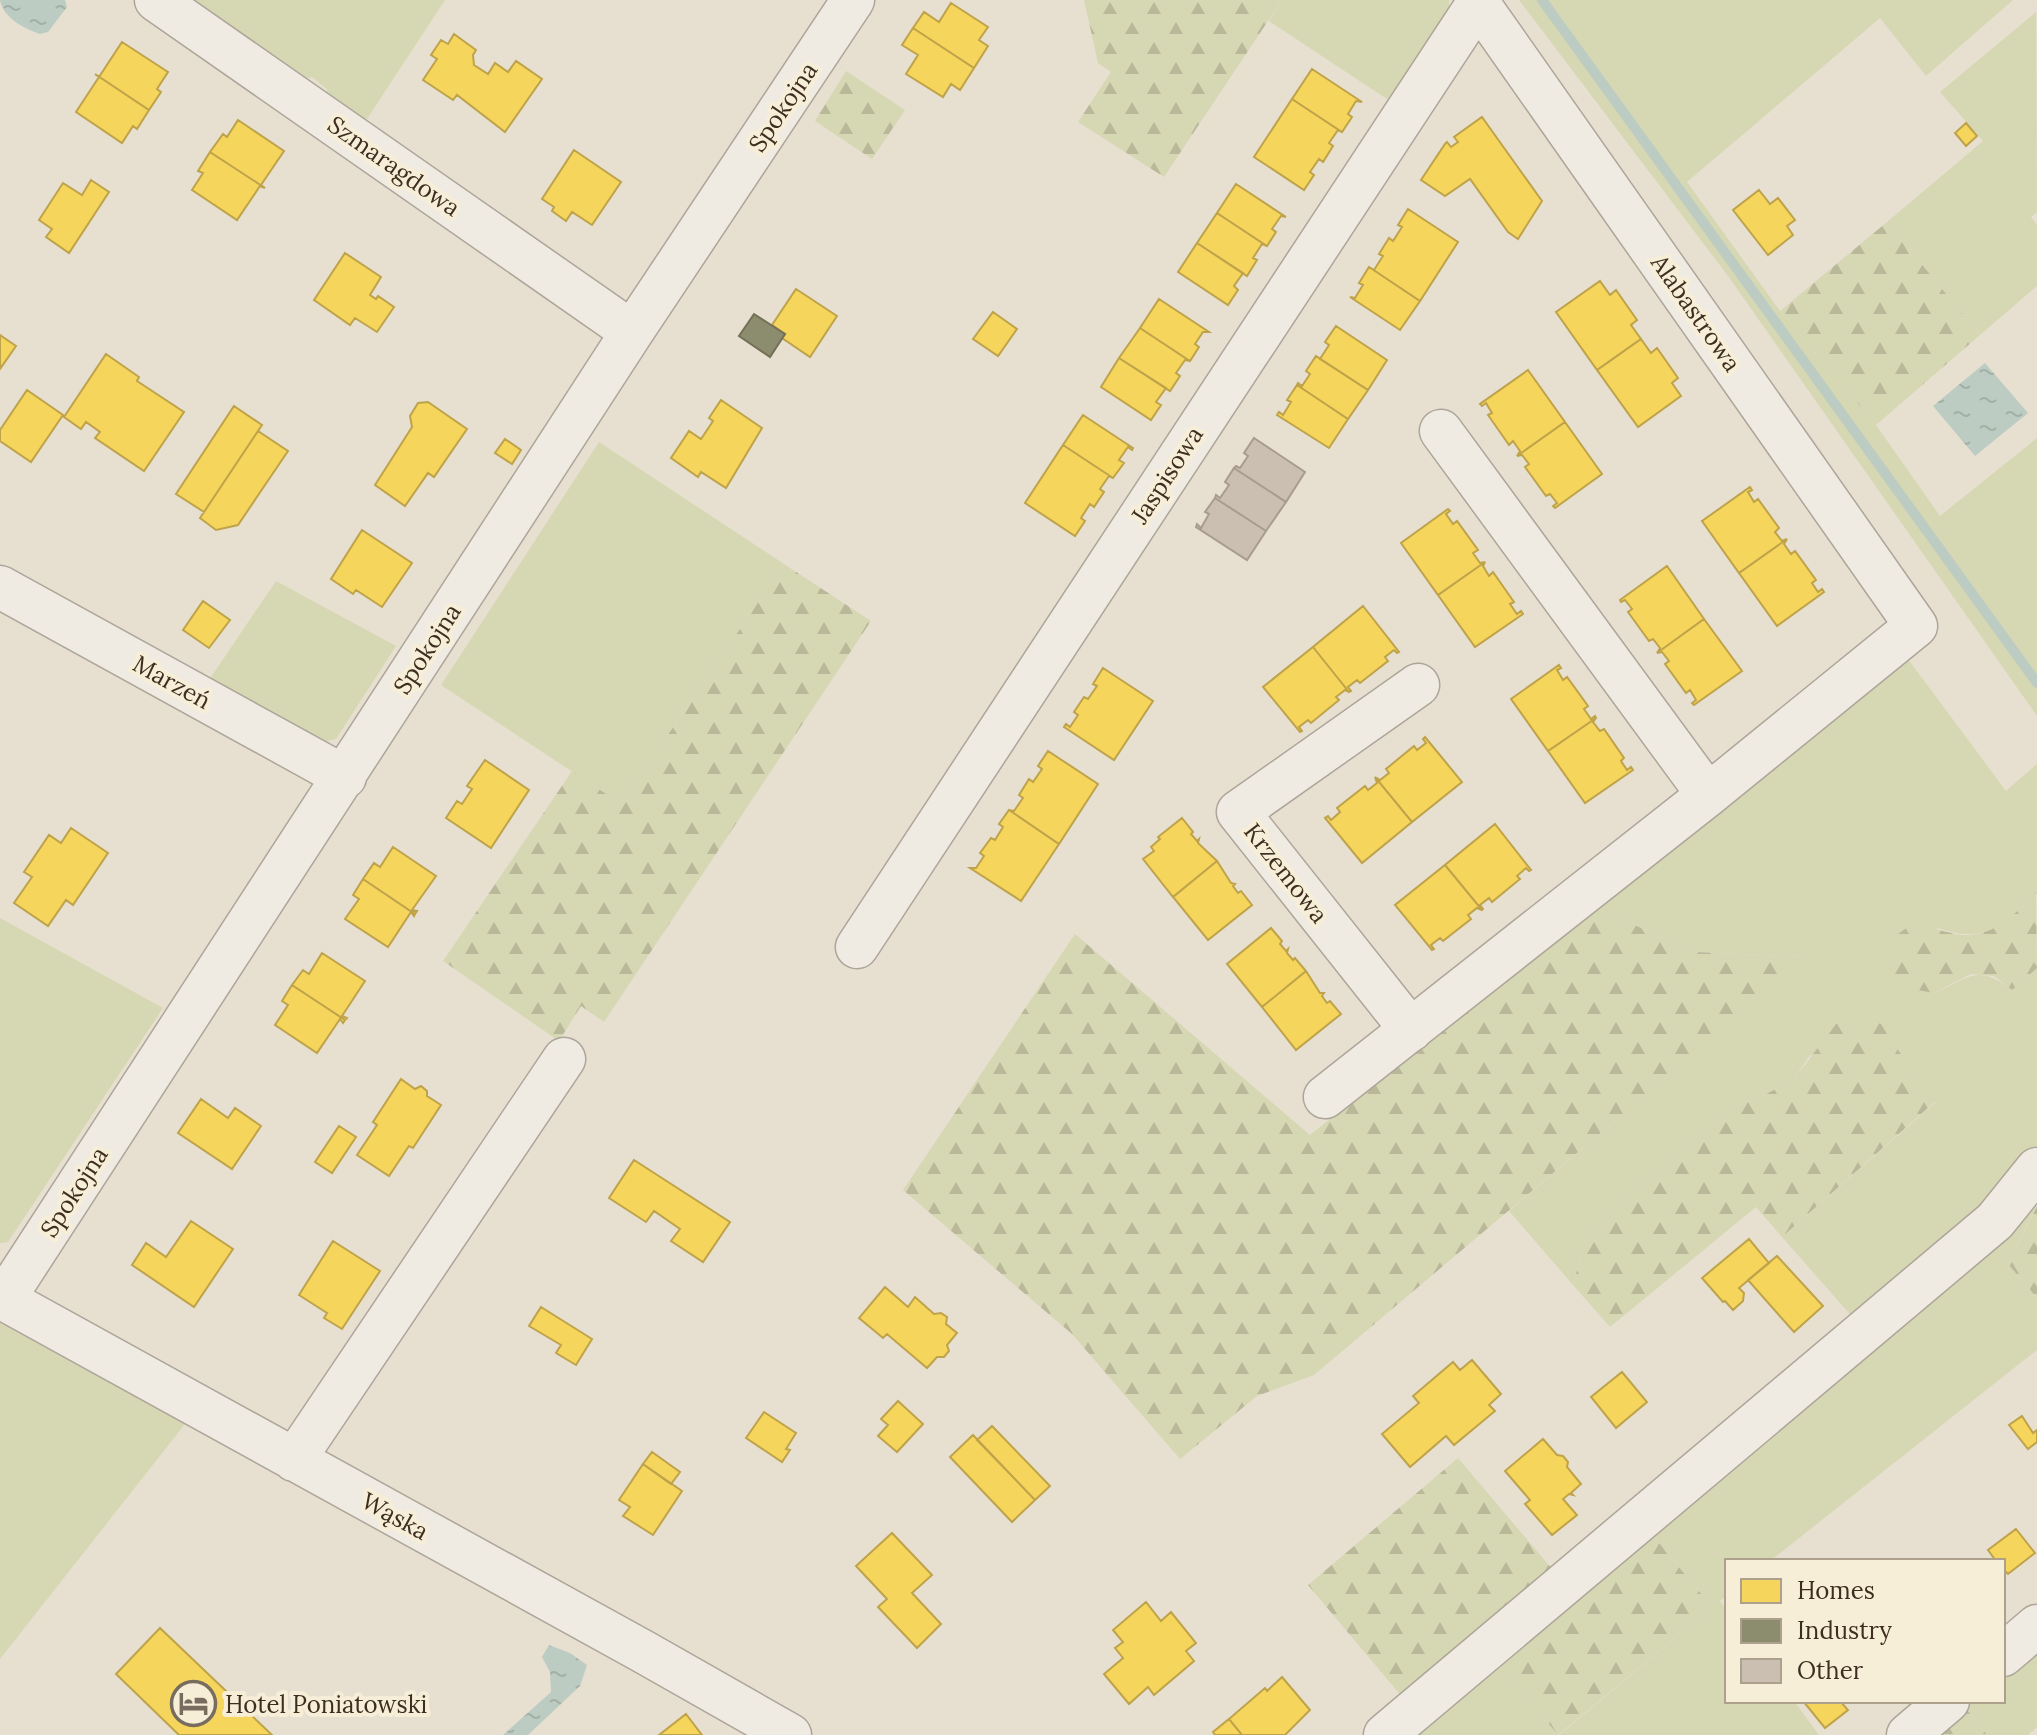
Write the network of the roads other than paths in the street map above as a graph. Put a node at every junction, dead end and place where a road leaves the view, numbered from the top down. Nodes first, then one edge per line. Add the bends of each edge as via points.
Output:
1 (156, 0) edge
2 (853, 0) edge
3 (1477, 1) edge
4 (632, 332) junction
5 (1441, 431) dead end
6 (0, 587) edge
7 (1418, 685) dead end
8 (345, 777) junction
9 (1708, 795) junction
10 (857, 947) dead end
11 (1411, 1030) junction
12 (564, 1059) dead end
13 (1325, 1097) dead end
14 (2037, 1169) edge
15 (2, 1298) edge
16 (294, 1460) junction
17 (2037, 1626) edge
18 (2005, 1653) edge
19 (1946, 1703) edge
20 (790, 1735) edge
21 (1385, 1735) edge
22 (1908, 1735) edge

1 - 4 street, Szmaragdowa
2 - 4 street, Spokojna
3 - 9 street, Alabastrowa via 1916,626
3 - 10 street, Jaspisowa
4 - 8 street, Spokojna
5 - 9 street
6 - 8 street, Marzeń
7 - 11 street, Krzemowa via 1238,812
8 - 15 street, Spokojna
9 - 11 street
11 - 13 street
12 - 16 street
14 - 21 street via 1995,1221
15 - 16 street, Wąska
16 - 20 street, Wąska
17 - 18 street
19 - 22 street

